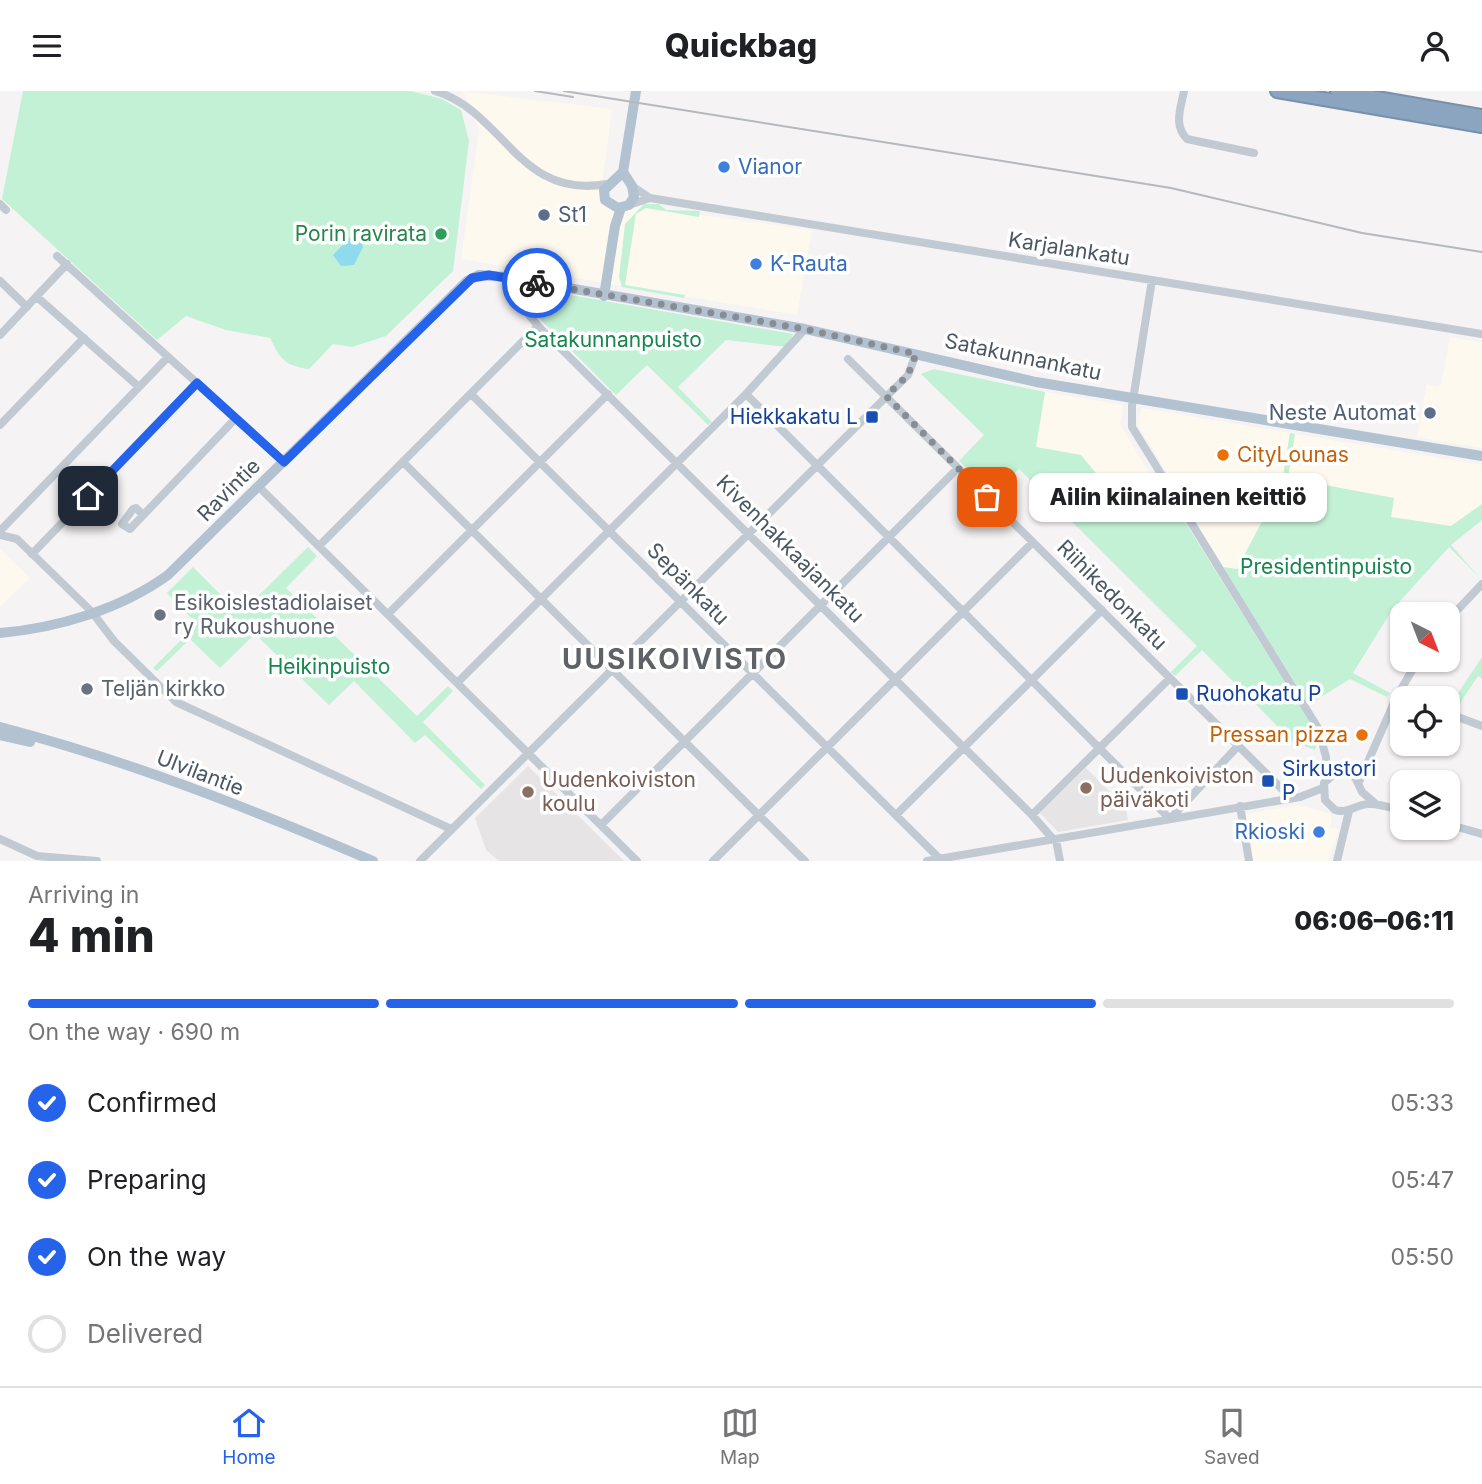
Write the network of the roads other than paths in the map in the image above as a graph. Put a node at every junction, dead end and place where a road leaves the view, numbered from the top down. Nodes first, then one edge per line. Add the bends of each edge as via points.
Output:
1 (435, 91) edge
2 (636, 91) edge
3 (1184, 91) edge
4 (1277, 91) edge
5 (1336, 91) edge
6 (1482, 116) edge
7 (1482, 126) edge
8 (1254, 153) dead end
9 (628, 180) junction
10 (610, 182) junction
11 (589, 188) junction
12 (650, 198) junction
13 (617, 205) junction
14 (57, 255) dead end
15 (67, 264) junction
16 (516, 279) junction
17 (1152, 280) junction
18 (0, 281) edge
19 (604, 296) junction
20 (37, 297) junction
21 (27, 307) junction
22 (538, 325) junction
23 (805, 329) junction
24 (1482, 334) edge
25 (0, 335) edge
26 (84, 338) junction
27 (916, 354) junction
28 (168, 357) junction
29 (848, 359) dead end
30 (197, 383) junction
31 (139, 387) junction
32 (471, 394) junction
33 (608, 394) junction
34 (746, 394) junction
35 (886, 396) junction
36 (1133, 398) junction
37 (235, 419) junction
38 (0, 425) edge
39 (1482, 456) edge
40 (403, 461) junction
41 (284, 462) junction
42 (542, 463) junction
43 (678, 463) junction
44 (817, 465) junction
45 (958, 468) junction
46 (259, 487) junction
47 (143, 515) dead end
48 (472, 531) junction
49 (610, 531) junction
50 (0, 533) edge
51 (749, 534) junction
52 (890, 536) junction
53 (1033, 542) junction
54 (319, 546) junction
55 (32, 554) junction
56 (1482, 584) edge
57 (541, 599) junction
58 (681, 601) junction
59 (821, 605) junction
60 (1460, 607) edge
61 (1102, 610) junction
62 (92, 612) junction
63 (965, 612) junction
64 (388, 614) junction
65 (0, 633) edge
66 (612, 670) junction
67 (754, 673) junction
68 (1170, 678) junction
69 (896, 679) junction
70 (1032, 679) junction
71 (457, 683) junction
72 (1390, 711) edge
73 (1460, 718) edge
74 (1482, 726) edge
75 (0, 727) edge
76 (0, 735) edge
77 (684, 741) junction
78 (1238, 746) junction
79 (828, 747) junction
80 (964, 747) junction
81 (1101, 747) junction
82 (529, 753) junction
83 (1326, 757) junction
84 (1366, 761) junction
85 (116, 763) junction
86 (1348, 773) junction
87 (1327, 778) junction
88 (1359, 782) junction
89 (1323, 788) junction
90 (1362, 792) junction
91 (1306, 796) junction
92 (1290, 797) junction
93 (1325, 800) junction
94 (1376, 804) junction
95 (1240, 806) junction
96 (1352, 808) junction
97 (1390, 808) edge
98 (1335, 810) junction
99 (759, 815) junction
100 (896, 815) junction
101 (1032, 815) junction
102 (1170, 819) junction
103 (269, 820) junction
104 (601, 825) junction
105 (1460, 828) edge
106 (451, 829) junction
107 (1343, 831) junction
108 (1482, 834) edge
109 (0, 839) edge
110 (1055, 839) junction
111 (432, 851) junction
112 (940, 859) junction
113 (97, 861) edge
114 (355, 861) edge
115 (373, 861) edge
116 (420, 861) edge
117 (428, 861) edge
118 (637, 861) edge
119 (713, 861) edge
120 (805, 861) edge
121 (927, 861) edge
122 (1060, 861) edge
123 (1249, 861) edge
124 (1337, 861) edge

1 - 11 street via 463,105 539,175
2 - 9 main road
3 - 8 street via 1178,120 1187,139
4 - 7 highway
5 - 6 highway
9 - 10 main road
9 - 12 street, Karjalankatu
9 - 13 main road via 634,197
10 - 11 street
10 - 13 main road
11 - 13 street
12 - 13 street, Karjalankatu
12 - 17 street, Karjalankatu
13 - 19 main road
14 - 15 street
15 - 20 street
15 - 28 street
16 - 19 main road, Satakunnankatu
16 - 22 street, Kivenhakkaajankatu via 514,296
16 - 41 main road, Ravintie via 483,275 467,281
17 - 24 street, Karjalankatu
17 - 36 street
18 - 21 street
19 - 23 main road, Satakunnankatu
20 - 21 street
20 - 26 street
21 - 25 street
22 - 32 street
22 - 33 street, Kivenhakkaajankatu
23 - 27 main road, Satakunnankatu
23 - 34 street
26 - 31 street
26 - 38 street
27 - 35 street via 908,375
27 - 36 main road, Satakunnankatu via 1036,382
28 - 30 street
28 - 31 street
29 - 35 street, Riihikedonkatu
30 - 37 street
30 - 55 street
31 - 50 street
32 - 40 street
32 - 42 street, Sepänkatu
33 - 42 street
33 - 43 street, Kivenhakkaajankatu
34 - 43 street
34 - 44 street
35 - 44 street
35 - 45 street, Riihikedonkatu
36 - 39 main road, Satakunnankatu
36 - 83 street via 1132,427 1318,728
37 - 41 street
37 - 47 street
40 - 48 street
40 - 54 street
41 - 46 main road, Ravintie
42 - 48 street
42 - 49 street, Sepänkatu
43 - 49 street
43 - 51 street, Kivenhakkaajankatu
44 - 51 street
44 - 52 street
45 - 52 street
45 - 53 street, Riihikedonkatu
46 - 54 street
46 - 62 main road, Ravintie via 168,575 134,596
48 - 57 street
48 - 64 street
49 - 57 street
49 - 58 street, Sepänkatu
50 - 55 street via 17,539
51 - 58 street
51 - 59 street, Kivenhakkaajankatu
52 - 59 street
52 - 63 street
53 - 61 street, Riihikedonkatu
53 - 63 street
54 - 64 street
55 - 62 street
56 - 60 street
57 - 66 street
57 - 71 street
58 - 66 street
58 - 67 street, Sepänkatu
59 - 67 street
59 - 69 street, Kivenhakkaajankatu
61 - 68 street, Riihikedonkatu
61 - 70 street
62 - 65 main road, Ravintie
62 - 106 street via 157,685 187,709
63 - 69 street
63 - 70 street
64 - 71 street
66 - 77 street
66 - 82 street
67 - 77 street
67 - 79 street, Sepänkatu
68 - 78 street, Riihikedonkatu
68 - 81 street
69 - 79 street
69 - 80 street, Kivenhakkaajankatu
70 - 80 street
70 - 81 street
71 - 82 street
72 - 84 street
73 - 74 street
75 - 85 main road, Ulvilantie via 77,747
76 - 85 main road, Ulvilantie
77 - 99 street
77 - 104 street
78 - 92 street, Riihikedonkatu
78 - 102 street
79 - 99 street
79 - 100 street, Sepänkatu
80 - 100 street
80 - 101 street, Kivenhakkaajankatu
81 - 101 street
81 - 102 street
82 - 104 street
82 - 106 street
83 - 86 street
83 - 87 street
84 - 86 street
84 - 88 street
85 - 103 main road, Ulvilantie
86 - 87 street
86 - 88 street
87 - 89 street
88 - 90 street
89 - 91 street
89 - 93 street
90 - 94 street
90 - 96 street
91 - 92 street
91 - 93 street
92 - 95 street
93 - 98 street
94 - 96 street
94 - 97 street
95 - 102 street
95 - 123 street
96 - 98 street
96 - 107 street
98 - 107 street
99 - 119 street
99 - 120 street
100 - 112 street, Sepänkatu
101 - 110 street, Kivenhakkaajankatu
102 - 110 street
103 - 114 main road, Ulvilantie
103 - 115 main road, Ulvilantie
104 - 118 street
105 - 108 street
106 - 111 street
107 - 124 street
109 - 113 street via 37,856
110 - 112 street
110 - 122 street
111 - 116 street
111 - 117 street
112 - 121 street

